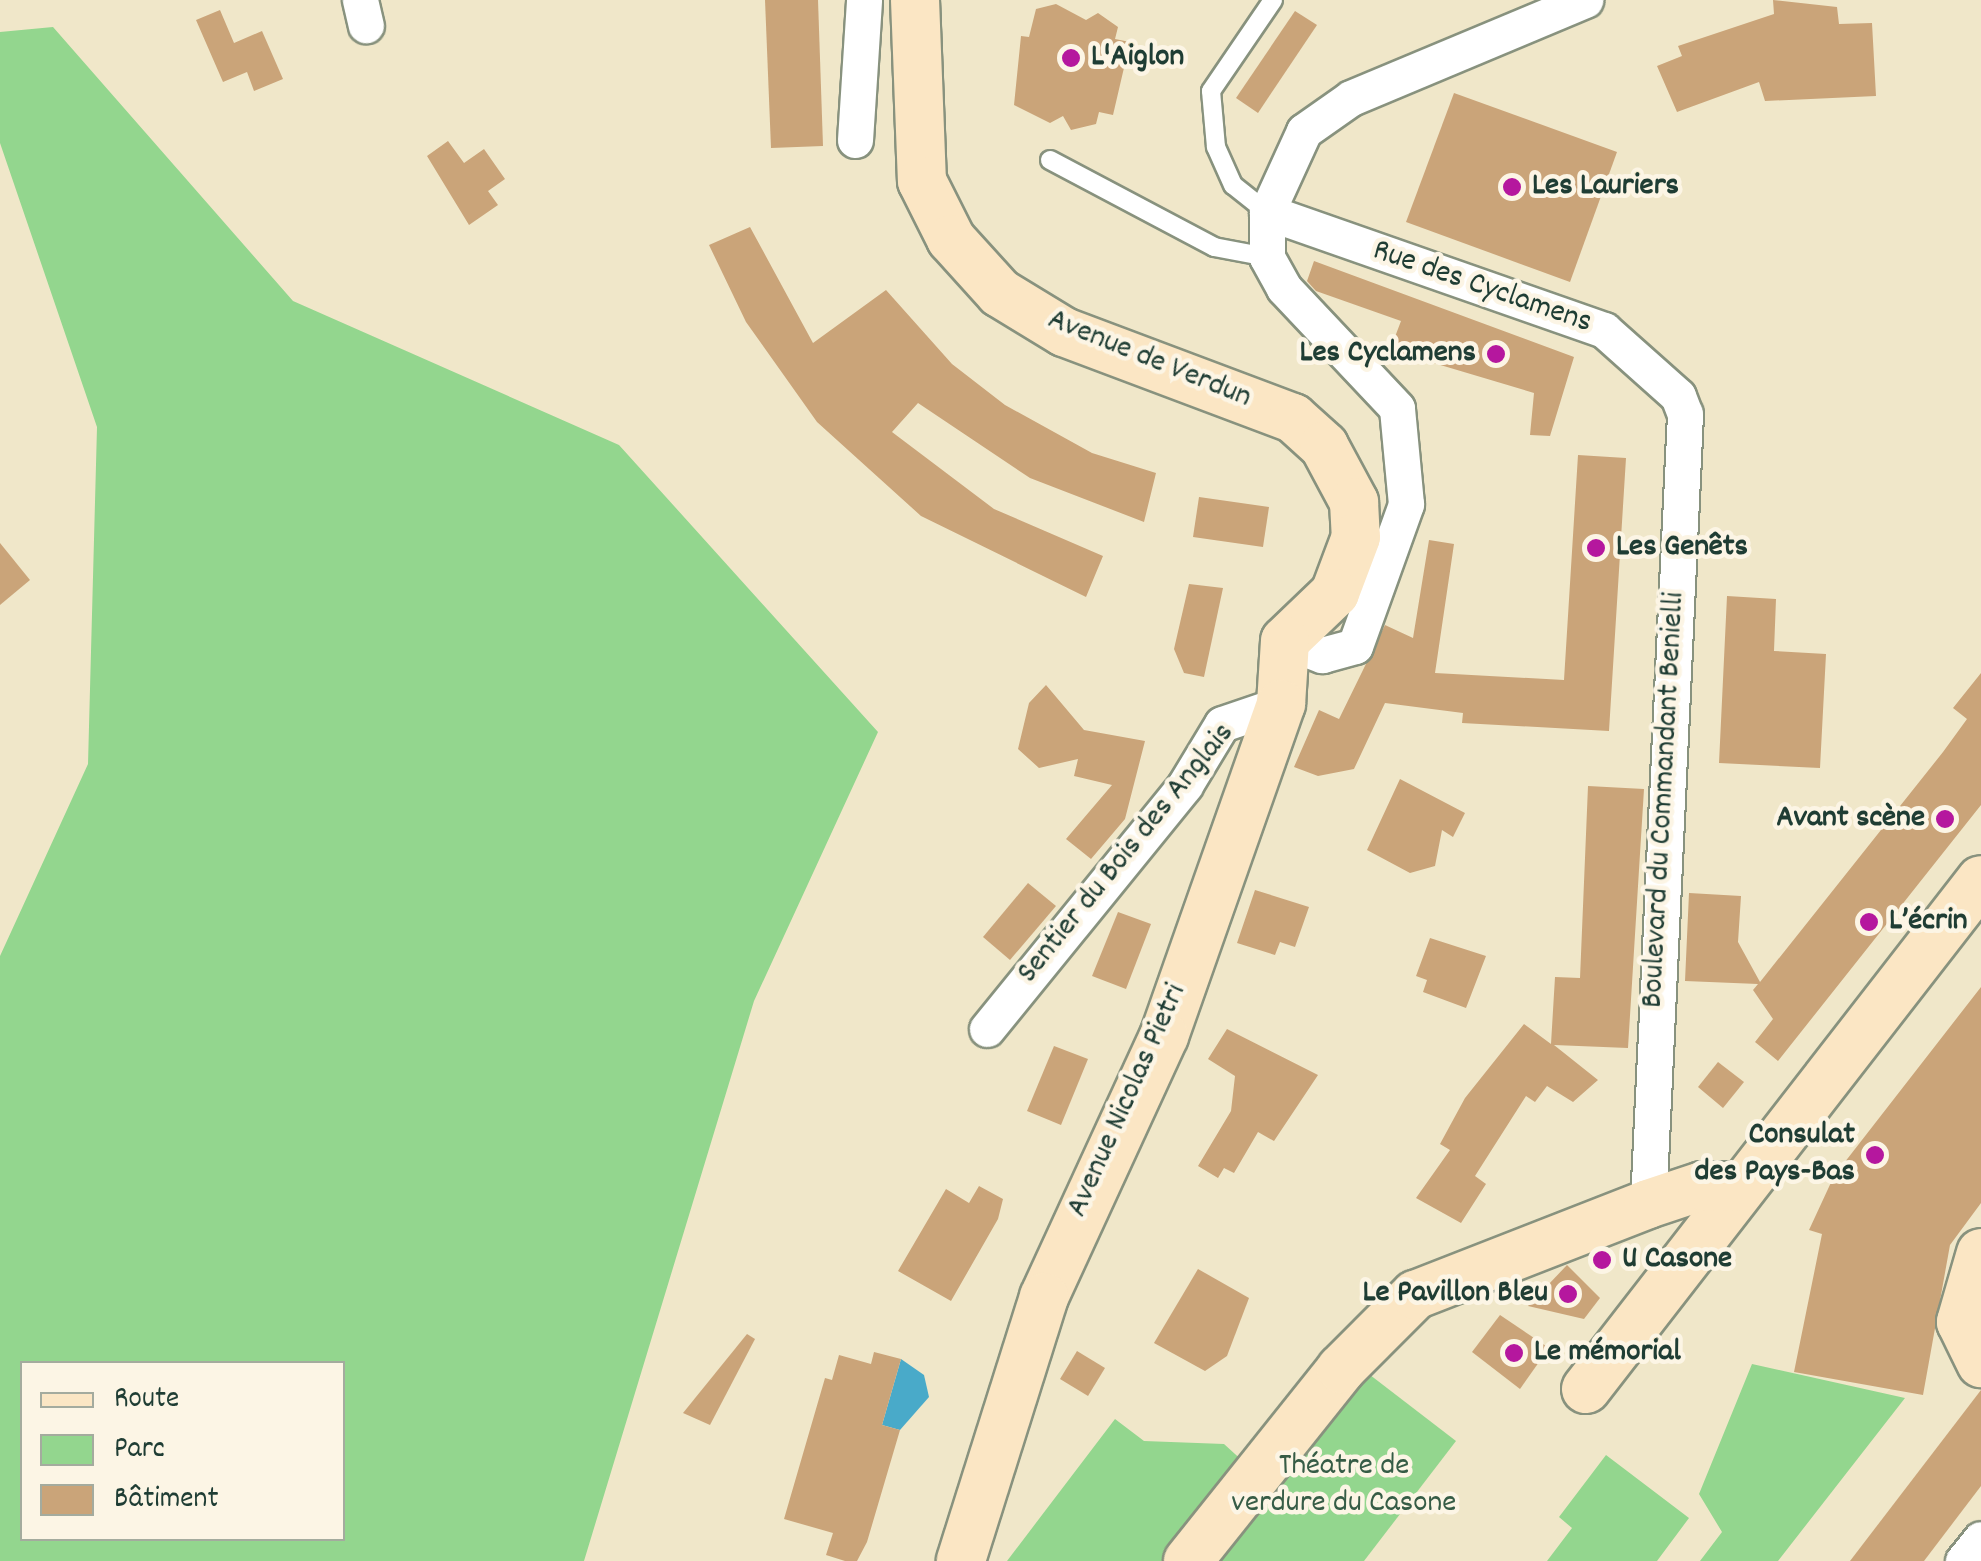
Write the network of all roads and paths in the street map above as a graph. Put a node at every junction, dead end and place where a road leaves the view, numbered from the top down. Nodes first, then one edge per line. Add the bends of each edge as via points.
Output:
1 (864, 0) edge
2 (916, 0) edge
3 (1273, 0) edge
4 (1585, 0) edge
5 (855, 140) dead end
6 (1050, 160) dead end
7 (1267, 212) junction
8 (1268, 257) junction
9 (1678, 396) joint
10 (1285, 641) junction
11 (1281, 704) junction
12 (1977, 894) edge
13 (987, 1029) dead end
14 (1741, 1187) junction
15 (1648, 1204) junction
16 (1981, 1253) edge
17 (1981, 1363) edge
18 (1586, 1389) dead end
19 (1981, 1539) edge
20 (961, 1561) edge
21 (1188, 1561) edge
22 (1963, 1561) edge

1 - 5 street
2 - 10 main road, Avenue de Verdun via 922,180 951,239 1000,293 1064,332 1293,418 1324,446 1354,502 1356,537 1334,593
3 - 7 lane via 1211,91 1216,147 1233,185
4 - 7 street via 1351,98 1304,131
6 - 8 lane via 1214,248
7 - 8 street
7 - 9 street, Rue des Cyclamens via 1604,330
8 - 10 street via 1284,288 1397,408 1404,447 1406,504 1355,646 1322,655
9 - 15 street, Boulevard du Commandant Benielli via 1685,414
10 - 11 main road, Avenue Nicolas Pietri
11 - 13 street, Sentier du Bois des Anglais via 1222,724 1185,785
11 - 20 main road, Avenue Nicolas Pietri via 1164,1036 1044,1297
12 - 14 main road
14 - 15 main road via 1702,1186
14 - 18 main road
15 - 21 main road via 1416,1295 1341,1368
16 - 17 main road via 1961,1322
19 - 22 street

